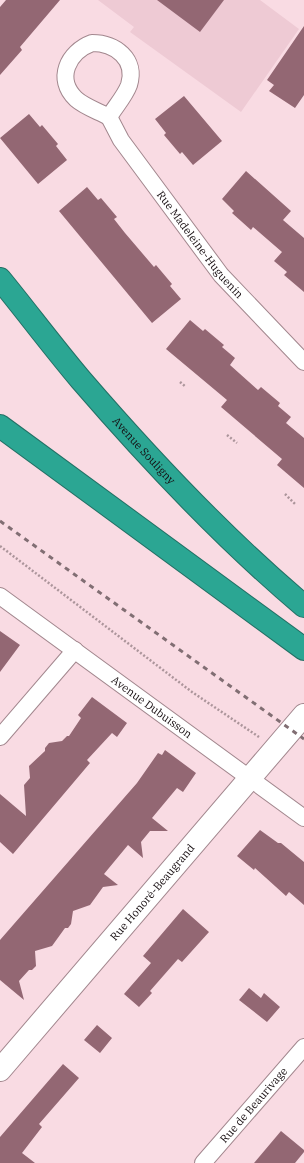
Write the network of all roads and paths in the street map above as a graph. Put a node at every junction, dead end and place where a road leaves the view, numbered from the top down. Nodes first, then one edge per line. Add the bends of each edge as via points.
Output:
1 (109, 117) junction
2 (0, 279) edge
3 (304, 362) edge
4 (180, 382) dead end
5 (186, 387) dead end
6 (0, 426) edge
7 (227, 434) dead end
8 (237, 443) dead end
9 (285, 494) dead end
10 (295, 504) dead end
11 (0, 546) edge
12 (0, 596) edge
13 (304, 606) edge
14 (304, 649) edge
15 (75, 650) junction
16 (304, 715) edge
17 (0, 737) edge
18 (276, 748) junction
19 (250, 779) junction
20 (304, 818) edge
21 (304, 1047) edge
22 (0, 1070) edge
23 (204, 1163) edge

1 - 1 street via 129,85 128,63 114,47 92,43 82,47 68,62 67,83 77,100
1 - 3 street, Rue Madeleine-Huguenin via 121,140 221,275
2 - 13 highway, Avenue Souligny via 80,379 141,448 232,540
4 - 5 path
6 - 14 highway
7 - 8 path
9 - 10 path
11 - 18 path via 192,692
12 - 15 street, Avenue Dubuisson
15 - 17 street
15 - 19 street, Avenue Dubuisson
16 - 18 street, Rue Honoré-Beaugrand
18 - 19 street, Rue Honoré-Beaugrand
19 - 20 street, Avenue Dubuisson
19 - 22 street, Rue Honoré-Beaugrand
21 - 23 street, Rue de Beaurivage

